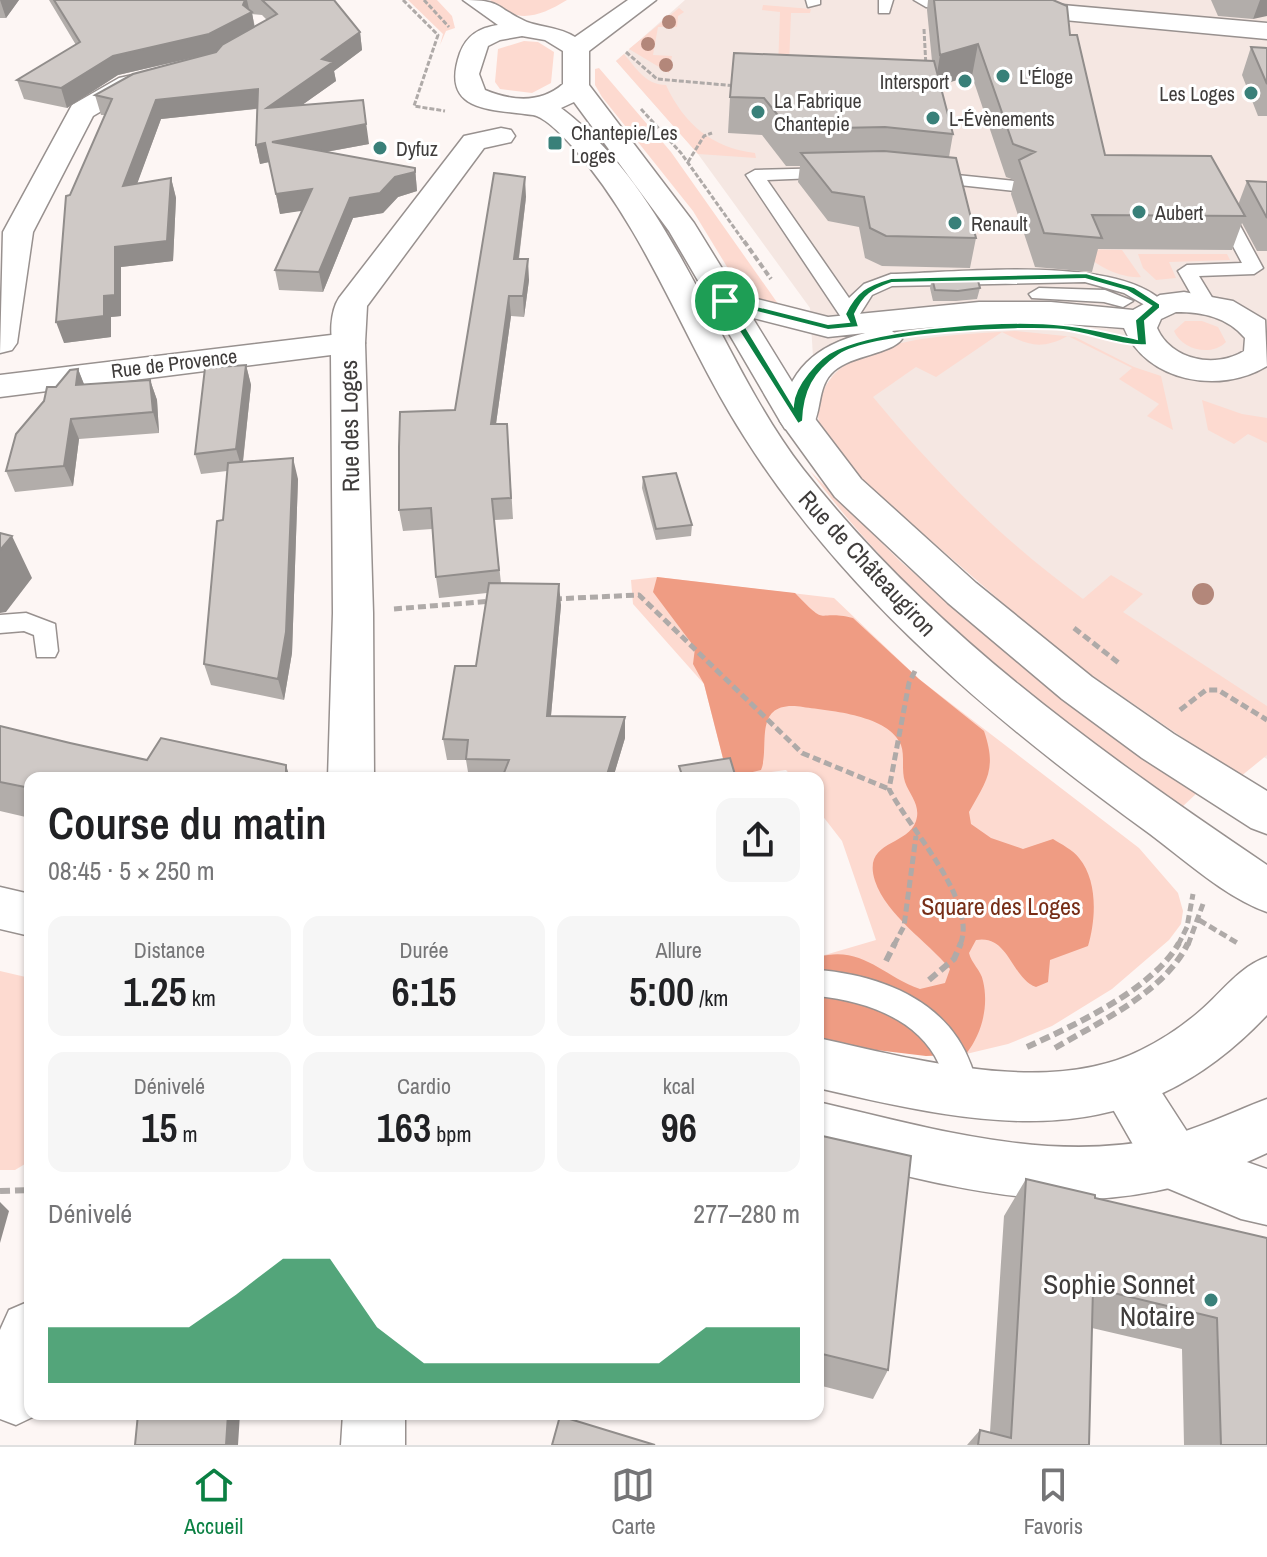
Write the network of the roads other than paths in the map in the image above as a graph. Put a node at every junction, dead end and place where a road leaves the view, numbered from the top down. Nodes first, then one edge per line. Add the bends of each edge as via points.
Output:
1 (464, 0) edge
2 (475, 0) edge
3 (614, 0) edge
4 (644, 0) edge
5 (1061, 6) edge
6 (925, 8) edge
7 (522, 29) junction
8 (1267, 31) edge
9 (552, 33) junction
10 (477, 42) junction
11 (576, 67) junction
12 (184, 70) edge
13 (541, 106) junction
14 (501, 136) dead end
15 (849, 173) edge
16 (910, 175) edge
17 (1015, 186) dead end
18 (1212, 189) edge
19 (725, 301) junction
20 (1267, 306) edge
21 (1218, 307) junction
22 (854, 312) junction
23 (1147, 320) junction
24 (0, 343) edge
25 (348, 343) junction
26 (1265, 343) edge
27 (0, 386) edge
28 (798, 421) junction
29 (0, 624) edge
30 (46, 651) dead end
31 (351, 772) edge
32 (1267, 815) edge
33 (1267, 891) edge
34 (0, 908) edge
35 (24, 914) edge
36 (1260, 966) edge
37 (824, 983) edge
38 (824, 1064) edge
39 (959, 1082) junction
40 (1125, 1083) junction
41 (1267, 1125) edge
42 (824, 1129) edge
43 (1175, 1164) junction
44 (1267, 1197) edge
45 (24, 1348) edge
46 (8, 1394) edge
47 (374, 1420) edge
48 (373, 1445) edge

1 - 10 street
2 - 7 street
3 - 9 street
4 - 11 street
5 - 6 street
5 - 8 street
7 - 9 street
7 - 10 street
9 - 11 street
10 - 13 street via 466,74 474,95 490,103
11 - 13 street via 565,98
11 - 19 street, Rue de Châteaugiron
12 - 24 street via 128,84 82,111 18,232
13 - 33 street, Rue de Châteaugiron via 581,139 647,230 751,417 837,536 936,637 1082,761
14 - 25 street, Rue des Loges via 474,142 351,305
15 - 22 lane via 755,175
16 - 17 lane
18 - 21 lane via 1254,268 1187,271
19 - 22 street via 828,327
19 - 28 street, Rue de Châteaugiron
20 - 21 street
21 - 23 street via 1171,302
21 - 26 street via 1250,323
22 - 23 street via 979,312 1023,303
22 - 23 lane via 868,289 891,280 1086,276 1131,289
23 - 26 street via 1175,364 1220,372 1255,362
23 - 28 street via 1065,328 1000,324 866,343 837,352 813,374 799,396
25 - 27 street, Rue de Provence
25 - 31 street, Rue des Loges
28 - 32 street, Rue de Châteaugiron via 859,498 1016,640 1158,746
29 - 30 lane via 26,622 46,630
34 - 35 street
36 - 40 street via 1208,1038
37 - 39 lane via 846,984 876,995 931,1029 953,1057
38 - 39 street
39 - 40 street via 1039,1099
40 - 43 street
41 - 43 street via 1219,1150
42 - 43 street via 977,1166 1052,1174 1127,1173
43 - 44 street
45 - 46 street
47 - 48 street

